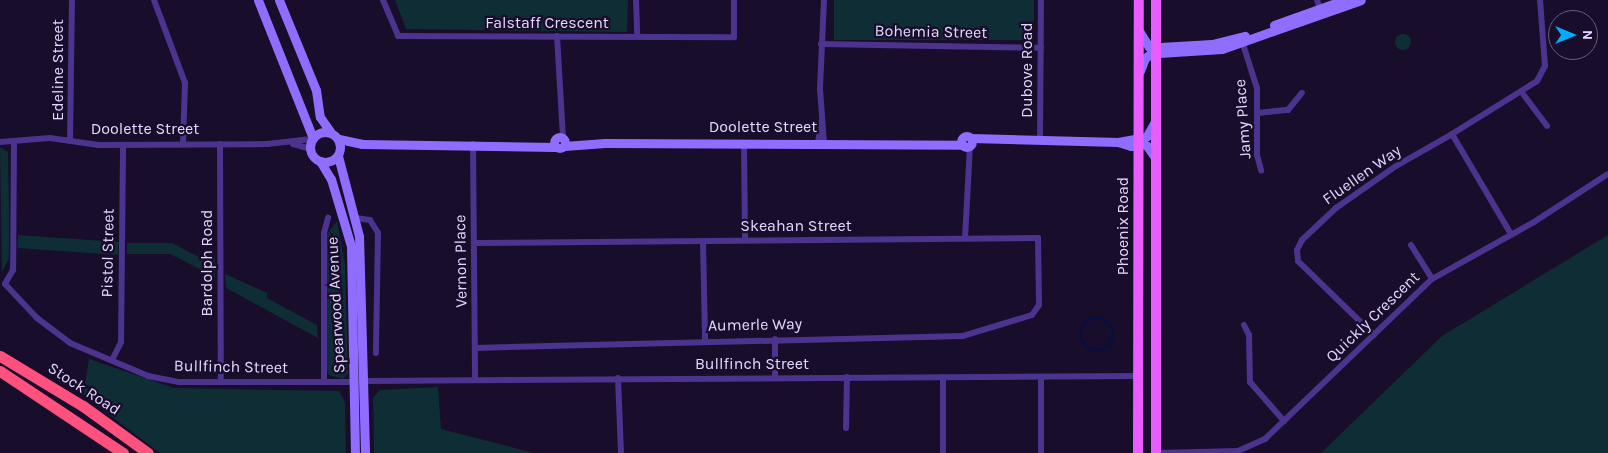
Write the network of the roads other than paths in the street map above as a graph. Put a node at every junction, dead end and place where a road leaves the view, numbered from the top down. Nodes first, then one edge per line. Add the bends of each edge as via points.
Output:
1 (72, 0) edge
2 (154, 0) edge
3 (258, 0) edge
4 (279, 0) edge
5 (383, 0) edge
6 (636, 0) edge
7 (734, 0) edge
8 (824, 0) edge
9 (1041, 0) edge
10 (1139, 0) edge
11 (1156, 0) edge
12 (1344, 0) edge
13 (1361, 0) edge
14 (1540, 0) edge
15 (1320, 7) edge
16 (1139, 31) junction
17 (557, 36) junction
18 (637, 37) junction
19 (1242, 40) junction
20 (821, 44) junction
21 (1041, 48) junction
22 (1156, 51) junction
23 (1138, 74) junction
24 (1302, 93) dead end
25 (1523, 94) junction
26 (1257, 113) junction
27 (1156, 120) junction
28 (1547, 126) dead end
29 (331, 132) junction
30 (1452, 134) junction
31 (312, 139) junction
32 (339, 140) junction
33 (70, 141) junction
34 (560, 141) junction
35 (1040, 141) junction
36 (0, 142) edge
37 (14, 142) junction
38 (821, 142) junction
39 (1138, 142) junction
40 (744, 143) junction
41 (967, 143) junction
42 (183, 144) junction
43 (220, 144) junction
44 (292, 144) junction
45 (362, 144) junction
46 (473, 144) junction
47 (123, 145) junction
48 (310, 149) junction
49 (339, 153) junction
50 (1156, 159) junction
51 (320, 162) junction
52 (1261, 170) dead end
53 (1608, 174) edge
54 (328, 218) dead end
55 (356, 218) junction
56 (1511, 234) junction
57 (965, 238) junction
58 (745, 240) junction
59 (703, 241) junction
60 (475, 242) junction
61 (1411, 245) dead end
62 (1432, 279) junction
63 (2, 282) edge
64 (1032, 316) joint
65 (1244, 325) dead end
66 (1374, 335) junction
67 (775, 339) junction
68 (705, 340) junction
69 (475, 348) junction
70 (376, 353) dead end
71 (0, 356) edge
72 (112, 360) junction
73 (0, 371) edge
74 (943, 376) junction
75 (1138, 376) junction
76 (775, 377) junction
77 (847, 377) junction
78 (1040, 377) junction
79 (618, 378) junction
80 (475, 379) junction
81 (324, 381) junction
82 (365, 381) junction
83 (221, 382) junction
84 (354, 382) junction
85 (1284, 421) junction
86 (846, 428) dead end
87 (123, 453) edge
88 (148, 453) edge
89 (355, 453) edge
90 (365, 453) edge
91 (621, 453) edge
92 (943, 453) edge
93 (1041, 453) edge
94 (1138, 453) edge
95 (1156, 453) edge

1 - 33 street, Edeline Street
2 - 42 street via 184,83
3 - 31 street
4 - 29 street via 316,90 320,117
5 - 17 street, Falstaff Crescent via 398,36
6 - 18 street
7 - 18 street, Falstaff Crescent via 734,37
8 - 20 street
9 - 21 street, Dubove Road
10 - 16 main road, Phoenix Road
11 - 22 main road, Phoenix Road
12 - 15 street
13 - 15 street
14 - 25 street, Fluellen Way via 1545,66 1537,81
15 - 19 street
16 - 22 street
16 - 23 main road, Phoenix Road
17 - 18 street, Falstaff Crescent
17 - 34 street
19 - 22 street via 1164,46
19 - 26 street, Jamy Place via 1257,88
20 - 21 street, Bohemia Street
20 - 38 street
21 - 35 street, Dubove Road
22 - 23 street via 1145,58
22 - 27 main road, Phoenix Road
23 - 39 main road, Phoenix Road
24 - 26 street via 1288,110
25 - 28 street
25 - 30 street, Fluellen Way
26 - 52 street, Jamy Place via 1257,155
27 - 39 street
27 - 50 main road, Phoenix Road
29 - 31 street via 321,132
29 - 32 street
30 - 56 street
30 - 66 street, Fluellen Way via 1396,166 1336,208 1297,250 1298,261
31 - 44 street, Doolette Street
31 - 48 street
32 - 45 street, Doolette Street
32 - 49 street, Spearwood Avenue
33 - 37 street, Doolette Street
33 - 47 street, Doolette Street
34 - 40 street, Doolette Street
34 - 46 street, Doolette Street
35 - 39 street, Doolette Street via 1118,142 1131,146
35 - 41 street, Doolette Street
36 - 37 street, Doolette Street
37 - 63 street via 13,270
38 - 40 street, Doolette Street
38 - 41 street, Doolette Street
39 - 50 street via 1147,146
39 - 75 main road, Phoenix Road
40 - 58 street
41 - 57 street
42 - 43 street, Doolette Street
42 - 47 street, Doolette Street
43 - 44 street, Doolette Street
43 - 83 street, Bardolph Road
44 - 48 street, Doolette Street
45 - 46 street, Doolette Street
45 - 49 street, Doolette Street
46 - 60 street, Vernon Place
47 - 72 street, Pistol Street via 121,342
48 - 51 street, Spearwood Avenue
49 - 51 street via 330,162
49 - 55 street, Spearwood Avenue
50 - 95 main road, Phoenix Road
51 - 84 street, Spearwood Avenue via 331,179 335,203 349,232
53 - 56 street, Quickly Crescent
54 - 81 street, Spearwood Avenue via 324,233
55 - 70 street, Spearwood Avenue via 370,220 378,233
55 - 82 street, Spearwood Avenue via 362,279
56 - 62 street, Quickly Crescent
57 - 58 street, Skeahan Street
57 - 64 street, Skeahan Street via 1038,238 1039,305
58 - 59 street, Skeahan Street
59 - 60 street, Skeahan Street
59 - 68 street
60 - 69 street, Vernon Place
61 - 62 street
62 - 66 street, Quickly Crescent
63 - 72 street, Bullfinch Street via 36,318 70,343
64 - 67 street, Aumerle Way via 964,336
65 - 85 street via 1249,335 1250,382
66 - 85 street, Quickly Crescent
67 - 68 street, Aumerle Way
67 - 76 street
68 - 69 street, Aumerle Way
69 - 80 street, Vernon Place
71 - 88 highway, Stock Road via 83,406
72 - 83 street, Bullfinch Street via 148,376 179,382
73 - 87 highway, Stock Road
74 - 77 street, Bullfinch Street
74 - 78 street, Bullfinch Street
74 - 92 street
75 - 78 street, Bullfinch Street
75 - 94 main road, Phoenix Road
76 - 77 street, Bullfinch Street
76 - 79 street, Bullfinch Street
77 - 86 street
78 - 93 street
79 - 80 street, Bullfinch Street
79 - 91 street
80 - 82 street, Bullfinch Street
81 - 83 street, Bullfinch Street
81 - 84 street, Bullfinch Street
82 - 90 street, Spearwood Avenue
84 - 89 street, Spearwood Avenue
85 - 95 street, Quickly Crescent via 1265,439 1238,451

